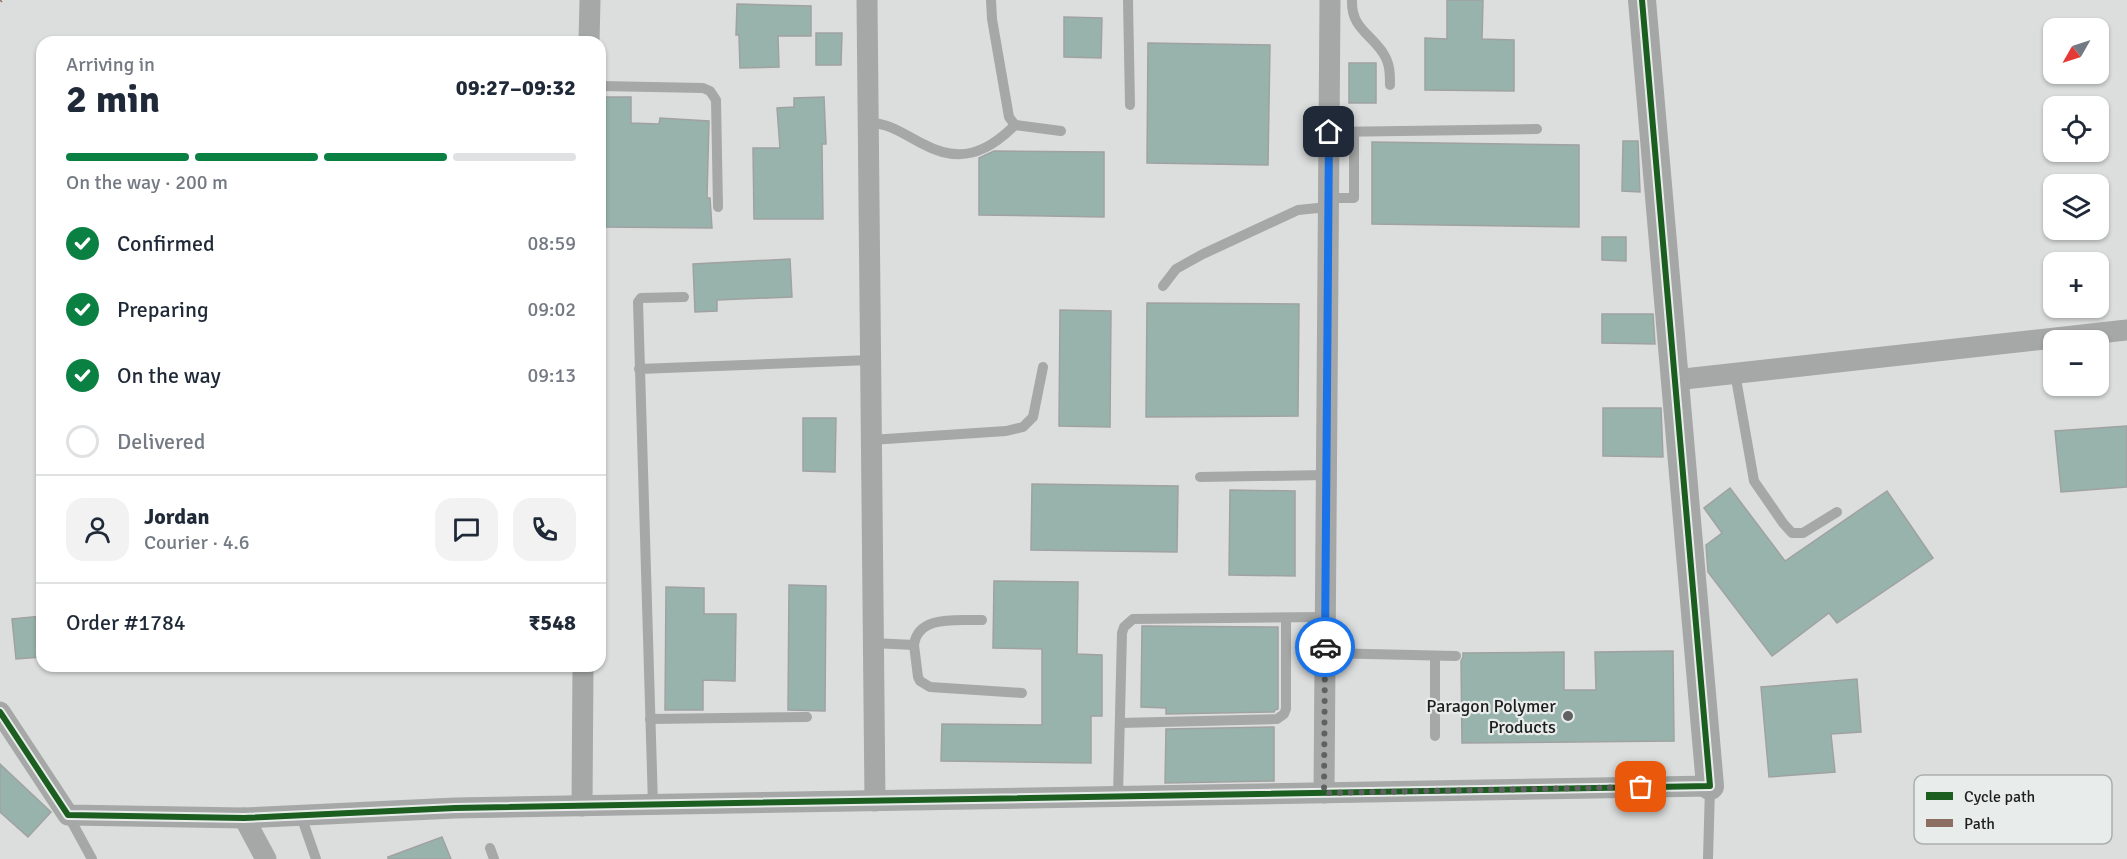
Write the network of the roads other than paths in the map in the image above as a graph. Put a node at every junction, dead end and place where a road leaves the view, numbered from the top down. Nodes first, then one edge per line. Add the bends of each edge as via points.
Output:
1 (590, 0) edge
2 (867, 0) edge
3 (991, 0) edge
4 (1128, 0) edge
5 (1330, 0) edge
6 (1352, 0) edge
7 (1642, 0) edge
8 (589, 36) edge
9 (1390, 86) dead end
10 (606, 87) edge
11 (1131, 105) dead end
12 (868, 122) junction
13 (1015, 125) junction
14 (1537, 129) dead end
15 (1061, 131) dead end
16 (1354, 132) junction
17 (1329, 142) junction
18 (1354, 153) junction
19 (1328, 202) junction
20 (718, 207) dead end
21 (1163, 286) dead end
22 (684, 297) dead end
23 (2127, 330) edge
24 (870, 360) junction
25 (1043, 367) dead end
26 (639, 369) junction
27 (1735, 373) junction
28 (1675, 380) junction
29 (871, 440) junction
30 (1326, 476) junction
31 (1200, 477) dead end
32 (1837, 512) dead end
33 (1325, 617) junction
34 (1286, 618) junction
35 (982, 620) dead end
36 (873, 643) junction
37 (914, 645) junction
38 (1325, 653) junction
39 (1435, 656) junction
40 (1456, 656) dead end
41 (584, 672) edge
42 (1022, 693) dead end
43 (0, 712) edge
44 (807, 717) dead end
45 (650, 719) junction
46 (1120, 723) junction
47 (1435, 736) dead end
48 (1710, 786) junction
49 (1324, 793) junction
50 (1118, 796) junction
51 (875, 801) junction
52 (653, 805) junction
53 (582, 806) junction
54 (68, 815) junction
55 (301, 816) junction
56 (244, 818) junction
57 (312, 858) edge
58 (92, 859) edge
59 (266, 859) edge
60 (1707, 859) edge

1 - 8 street
2 - 12 street
3 - 13 lane via 1008,117
4 - 11 lane
5 - 17 street
6 - 9 lane via 1355,21 1384,54 1390,69
7 - 28 street
10 - 20 lane via 710,91 716,100
12 - 13 lane via 886,124 939,151 957,154 970,154 990,146
12 - 24 street
13 - 15 lane
14 - 16 lane
16 - 17 lane
16 - 18 lane
17 - 18 lane
17 - 19 street
18 - 19 lane via 1354,198
19 - 21 lane via 1298,210 1203,254 1176,269
19 - 30 street
22 - 26 lane via 638,300
23 - 27 street
24 - 26 lane
24 - 29 street
25 - 29 lane via 1033,417 1023,427
26 - 45 lane
27 - 28 street
27 - 32 lane via 1754,481 1783,523 1792,533 1803,533
28 - 48 street
29 - 36 street
30 - 31 lane
30 - 33 street
33 - 34 lane
33 - 38 street
34 - 46 lane via 1127,622 1122,633
34 - 46 lane via 1286,709 1281,717
35 - 37 lane via 926,624 917,631
36 - 37 lane
36 - 51 street
37 - 42 lane via 918,677 930,687
38 - 39 lane
38 - 49 street
39 - 40 lane
39 - 47 lane
41 - 53 street
43 - 54 street
44 - 45 lane
45 - 52 lane
46 - 50 lane
48 - 49 street
48 - 60 lane
49 - 50 street
50 - 51 street
51 - 52 street
52 - 53 street
53 - 55 street
54 - 56 street
54 - 58 lane
55 - 56 street
55 - 57 lane
56 - 59 street

